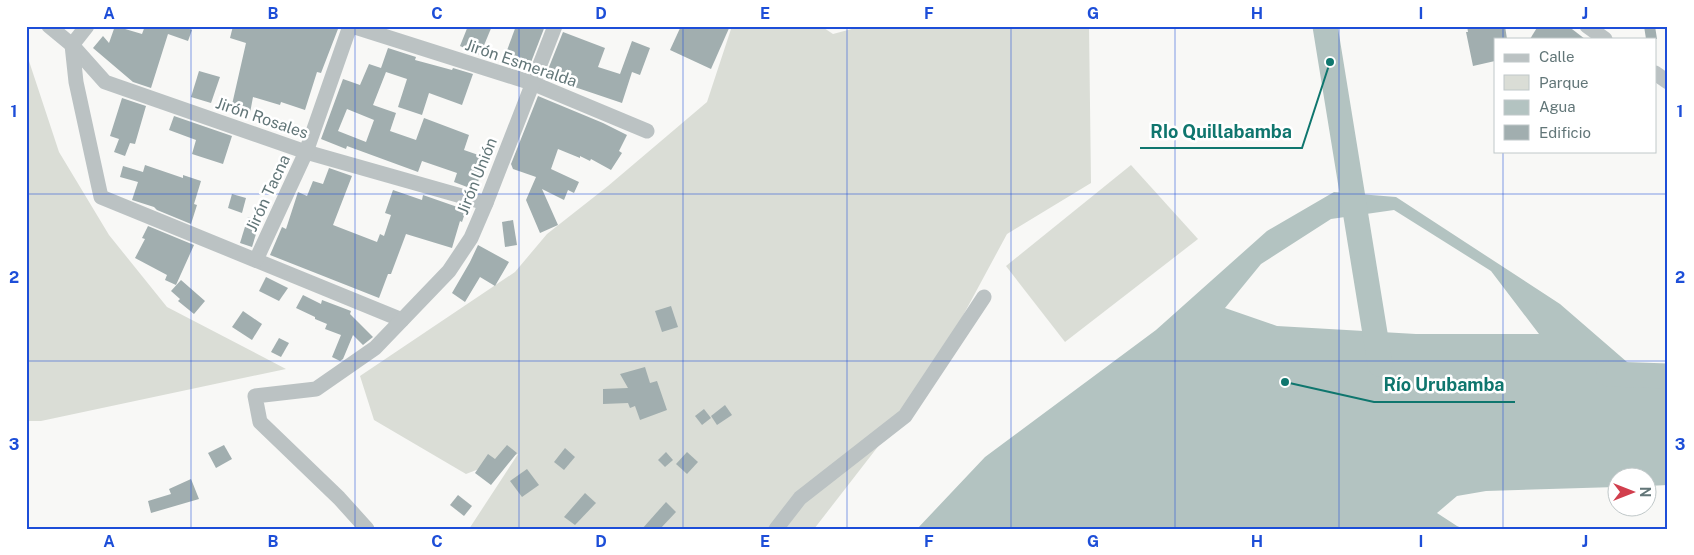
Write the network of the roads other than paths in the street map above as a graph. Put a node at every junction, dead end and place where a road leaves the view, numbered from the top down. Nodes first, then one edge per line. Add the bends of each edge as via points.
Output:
1 (49, 26) edge
2 (88, 26) edge
3 (351, 26) edge
4 (555, 26) edge
5 (1587, 26) edge
6 (1604, 38) edge
7 (72, 45) junction
8 (1656, 74) edge
9 (1668, 82) edge
10 (532, 83) junction
11 (647, 131) dead end
12 (306, 152) junction
13 (486, 203) junction
14 (256, 260) junction
15 (984, 297) dead end
16 (402, 320) junction
17 (367, 529) edge
18 (776, 529) edge

1 - 7 street, Jirón Rosales
2 - 7 street
3 - 10 street, Jirón Esmeralda
3 - 12 street, Jirón Tacna
4 - 10 street, Jirón Unión
5 - 6 street
7 - 12 street, Jirón Rosales via 105,82
7 - 14 street via 76,82 101,197
8 - 9 street
10 - 11 street, Jirón Esmeralda
10 - 13 street, Jirón Unión
12 - 13 street, Jirón Rosales
12 - 14 street, Jirón Tacna
13 - 16 street, Jirón Unión via 471,238 450,271
14 - 16 street
15 - 18 street via 905,416 800,498
16 - 17 street, Jirón Unión via 375,348 316,390 255,396 260,422

